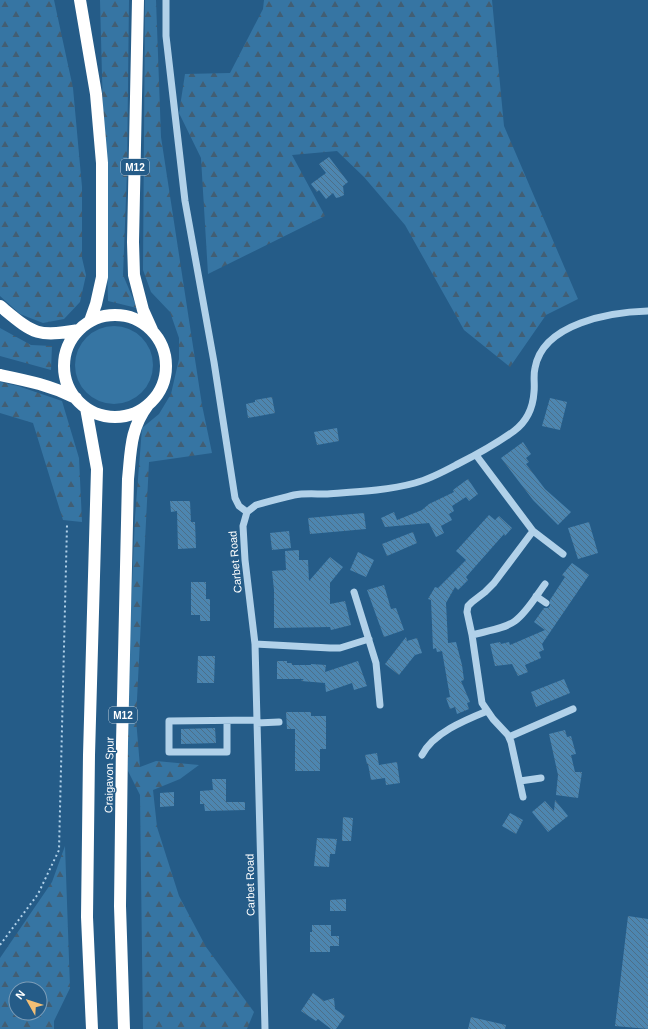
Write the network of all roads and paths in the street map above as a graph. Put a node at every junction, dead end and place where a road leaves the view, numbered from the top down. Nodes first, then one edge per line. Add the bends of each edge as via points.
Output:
1 (80, 0) edge
2 (138, 0) edge
3 (166, 0) edge
4 (0, 306) edge
5 (648, 311) edge
6 (90, 321) junction
7 (79, 330) junction
8 (152, 330) junction
9 (0, 375) edge
10 (76, 398) junction
11 (148, 405) junction
12 (86, 408) junction
13 (476, 455) junction
14 (247, 512) junction
15 (67, 525) dead end
16 (533, 531) junction
17 (563, 554) dead end
18 (545, 584) dead end
19 (354, 592) dead end
20 (536, 596) junction
21 (546, 604) dead end
22 (472, 635) junction
23 (369, 639) junction
24 (255, 644) junction
25 (380, 705) dead end
26 (573, 709) dead end
27 (487, 711) junction
28 (227, 721) junction
29 (257, 721) junction
30 (279, 722) dead end
31 (509, 737) junction
32 (422, 755) dead end
33 (541, 778) dead end
34 (520, 781) junction
35 (523, 797) dead end
36 (0, 945) edge
37 (92, 1029) edge
38 (124, 1029) edge
39 (265, 1029) edge

1 - 6 highway via 96,94 102,163 102,277
2 - 8 highway, M12 via 134,275 143,310
3 - 14 street via 166,36 185,201 235,498 239,506
4 - 7 highway via 20,323 36,332 50,334
5 - 13 street via 625,311 590,320 549,340 538,358 534,394 528,415 513,432
6 - 7 highway, M12
6 - 8 highway, M12 via 116,315 142,322
7 - 10 highway, M12 via 68,349 65,369 69,386
8 - 11 highway, M12 via 164,350 166,370 164,382
9 - 10 highway via 40,383
10 - 12 highway, M12
11 - 12 highway, M12 via 134,413 119,417 110,417
11 - 38 highway, Craigavon Spur / M12 via 138,419 135,429 128,479 120,890
12 - 37 highway, Craigavon Spur via 97,468 87,894
13 - 14 street via 430,478 414,483 379,489 296,495 256,505
13 - 16 street
14 - 24 street, Carbet Road via 243,526 245,560
15 - 36 path via 59,850 38,894
16 - 17 street
16 - 22 street via 494,583 468,606
18 - 20 street
19 - 23 street
20 - 21 street
20 - 22 street via 515,621
22 - 27 street via 482,703
23 - 24 street via 335,648
23 - 25 street via 376,663
24 - 29 street, Carbet Road
26 - 31 street
27 - 31 street
27 - 32 street via 450,729 428,745
28 - 28 street via 169,721 169,752 227,752
28 - 29 street
29 - 30 street
29 - 39 street, Carbet Road
31 - 34 street
33 - 34 street
34 - 35 street

